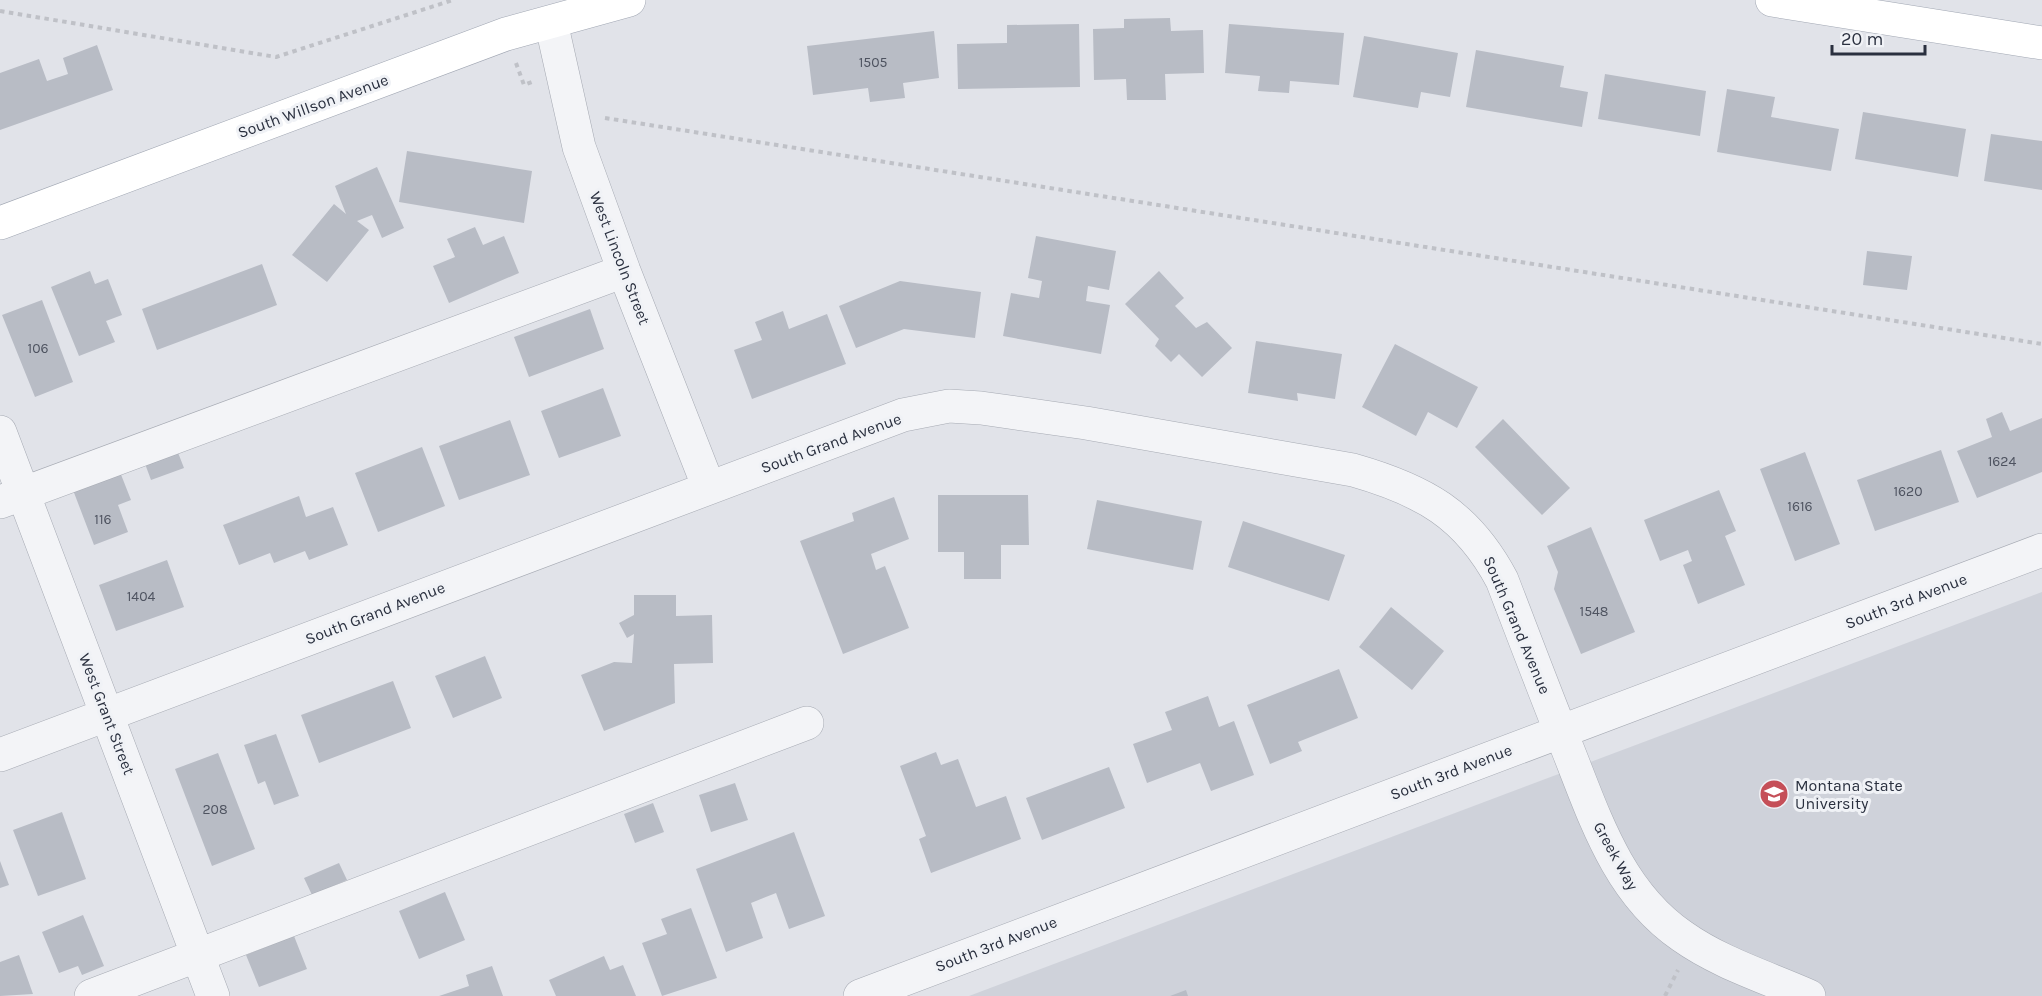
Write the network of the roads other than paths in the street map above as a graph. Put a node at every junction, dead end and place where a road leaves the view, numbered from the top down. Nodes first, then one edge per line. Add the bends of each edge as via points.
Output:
1 (629, 0) edge
2 (1772, 0) edge
3 (551, 22) junction
4 (2042, 43) edge
5 (0, 223) edge
6 (624, 270) junction
7 (0, 432) edge
8 (709, 488) junction
9 (12, 498) edge
10 (2042, 550) edge
11 (107, 714) junction
12 (807, 723) dead end
13 (1560, 730) junction
14 (0, 755) edge
15 (198, 955) junction
16 (91, 996) edge
17 (213, 996) edge
18 (860, 996) edge
19 (1809, 996) edge

1 - 3 main road, South Willson Avenue
2 - 4 main road
3 - 5 main road, South Willson Avenue via 506,34
3 - 6 street, West Lincoln Street via 579,147
6 - 8 street, West Lincoln Street
6 - 9 street
7 - 9 street, West Grant Street
8 - 11 street, South Grand Avenue
8 - 13 street, South Grand Avenue via 903,415 949,406 1086,423 1353,470 1426,497 1456,519 1486,550 1502,580
9 - 11 street, West Grant Street
10 - 13 street, South 3rd Avenue
11 - 14 street, South Grand Avenue
11 - 15 street, West Grant Street
12 - 15 street
13 - 18 street, South 3rd Avenue
13 - 19 street, Greek Way via 1614,860 1654,914 1714,957
15 - 16 street
15 - 17 street, West Grant Street

